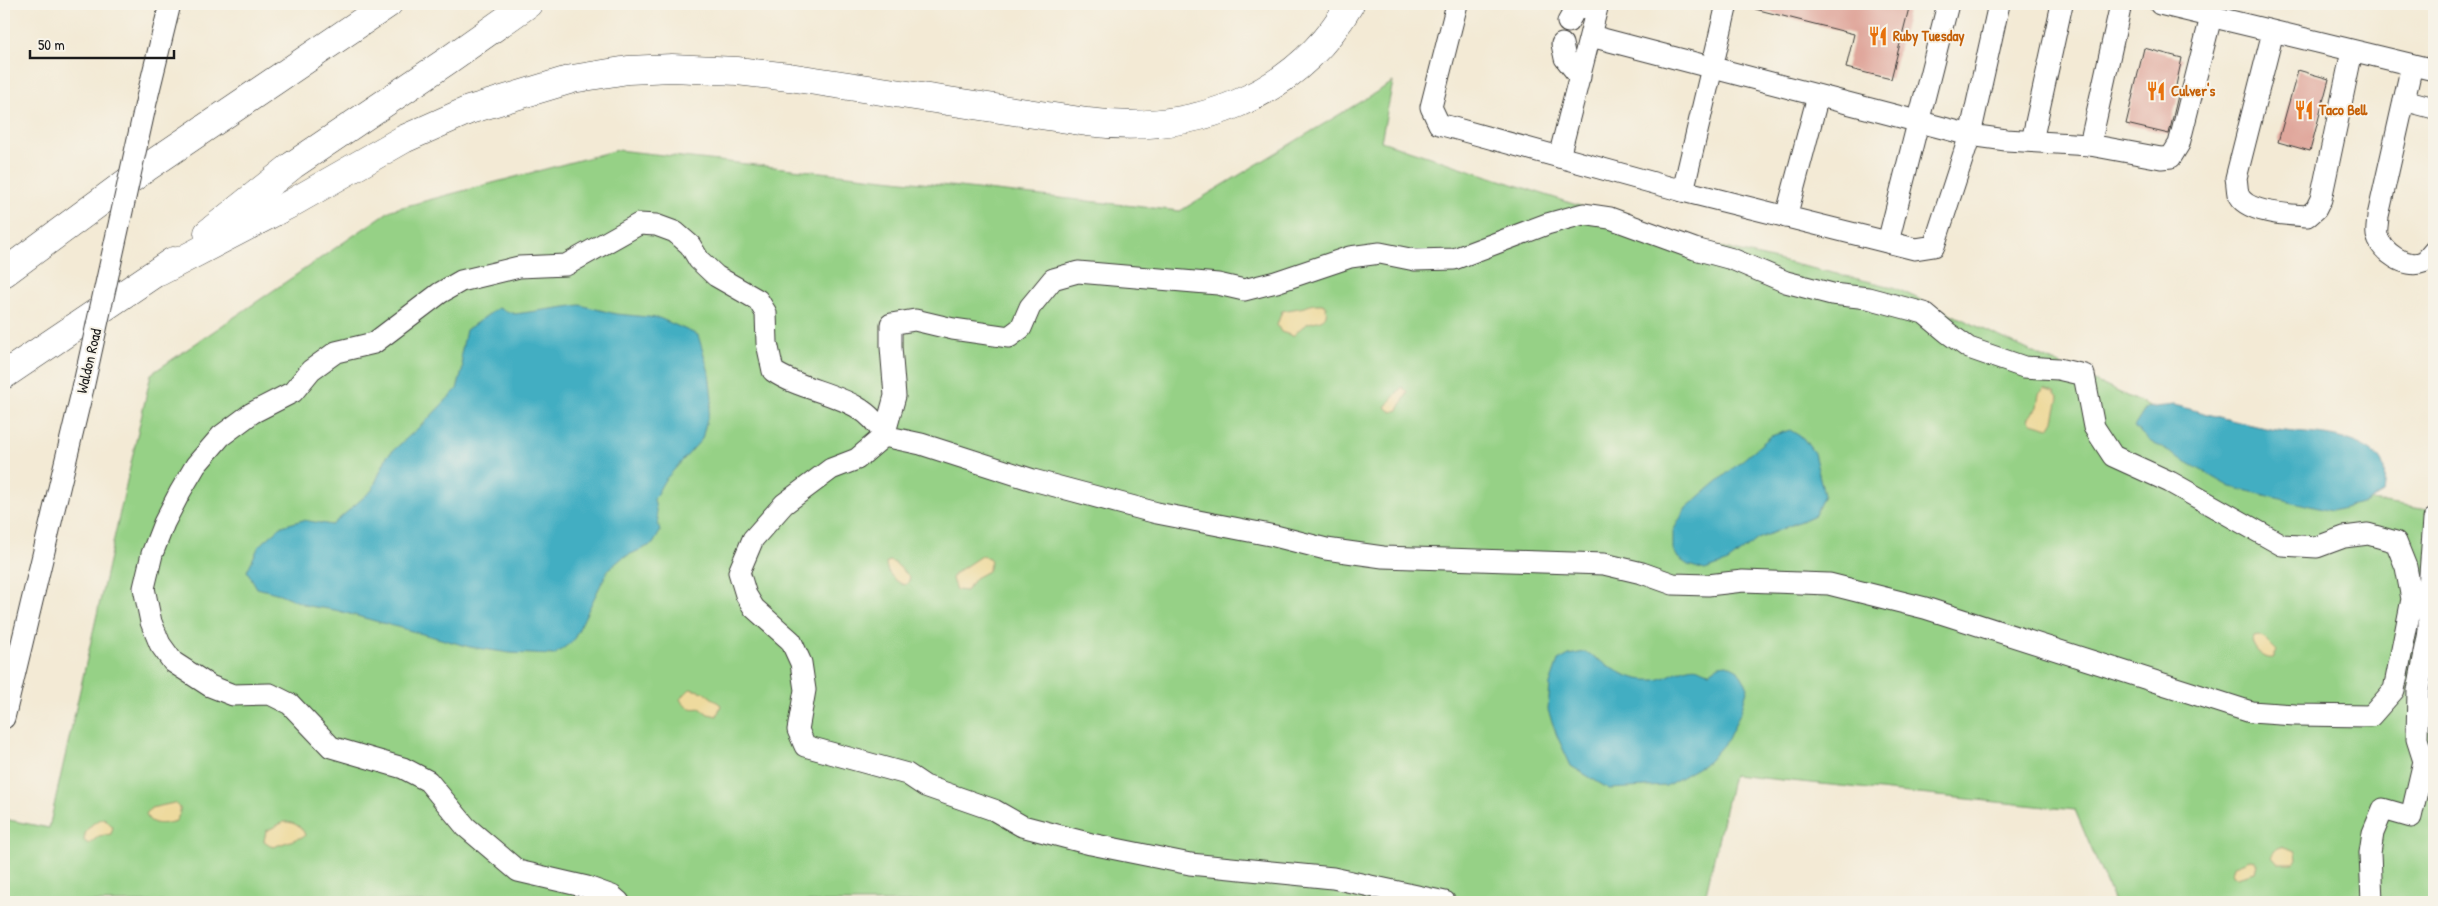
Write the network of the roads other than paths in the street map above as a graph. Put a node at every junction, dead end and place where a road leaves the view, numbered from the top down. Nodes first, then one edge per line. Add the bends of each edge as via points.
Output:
1 (170, 4) edge
2 (353, 4) edge
3 (388, 4) edge
4 (528, 4) edge
5 (1350, 4) edge
6 (1457, 4) edge
7 (1598, 4) edge
8 (1728, 4) edge
9 (1948, 4) edge
10 (1999, 4) edge
11 (2062, 4) edge
12 (2121, 4) edge
13 (2160, 4) edge
14 (2211, 16) junction
15 (1568, 22) dead end
16 (2274, 32) junction
17 (1590, 36) junction
18 (1562, 44) dead end
19 (2352, 51) junction
20 (2412, 65) junction
21 (1711, 69) junction
22 (2434, 70) edge
23 (1580, 77) junction
24 (1818, 96) junction
25 (2404, 100) junction
26 (2434, 108) edge
27 (1918, 121) junction
28 (1970, 135) junction
29 (2032, 142) junction
30 (2090, 145) junction
31 (170, 152) junction
32 (1559, 157) junction
33 (1683, 191) junction
34 (1786, 217) junction
35 (1888, 242) junction
36 (2434, 251) edge
37 (159, 272) junction
38 (4, 273) edge
39 (4, 375) edge
40 (884, 436) junction
41 (2434, 519) edge
42 (2432, 631) edge
43 (4, 718) edge
44 (2429, 764) edge
45 (619, 902) edge
46 (1445, 902) edge
47 (2372, 902) edge

1 - 43 street, Waldon Road, bridge
2 - 31 highway
3 - 31 highway
4 - 37 highway via 293,165
5 - 37 highway via 1301,64 1262,92 1204,116 1162,124 1095,123 738,71 628,70 572,79 470,110 404,139 290,204
6 - 32 street via 1432,107 1439,124
7 - 15 street via 1575,10
7 - 17 street
8 - 21 street
9 - 27 street
10 - 28 street
11 - 29 street
12 - 30 street
13 - 14 street
14 - 16 street
14 - 30 street via 2180,144 2171,157
16 - 19 street
16 - 19 street via 2236,178 2238,195 2248,205 2267,212 2308,216 2318,204
17 - 21 street
17 - 23 street
18 - 23 street via 1565,58
19 - 20 street
20 - 22 street
20 - 25 street
21 - 24 street
21 - 33 street
23 - 32 street
24 - 27 street
24 - 34 street
25 - 26 street
25 - 36 street via 2378,216 2377,234 2391,257 2413,263 2423,262
27 - 28 street
27 - 35 street
28 - 29 street
28 - 35 street via 1934,246 1916,249
29 - 30 street
31 - 38 highway
32 - 33 street
33 - 34 street
34 - 35 street
37 - 39 highway
40 - 40 street via 895,396 892,324 915,320 1009,337 1021,328 1030,307 1053,279 1078,272 1218,284 1244,290 1350,257 1380,253 1415,260 1454,259 1583,214 1610,218 1732,259 1786,282 1924,313 1969,348 2024,367 2058,369 2084,375 2094,427 2113,456 2170,482 2282,545 2317,547 2344,537 2368,534 2396,542 2406,567 2412,598 2394,690 2371,716 2251,712 1925,608 1829,584 1743,581 1673,584 1604,564 1383,557 1326,549 1157,513
40 - 45 street via 879,425 843,400 824,391 788,382 773,372 767,343 766,313 758,300 716,276 675,232 656,225 639,224 566,265 519,267 461,281 374,343 336,352 311,370 293,392 252,413 221,436 196,465 180,492 152,554 144,588 150,622 172,662 210,686 233,695 270,694 290,704 331,747 404,768 428,781 466,827 518,871 586,887 612,896
40 - 46 street via 857,459 831,469 784,504 752,539 739,572 754,608 790,641 801,663 805,690 798,730 805,746 907,774 925,786 994,810 1022,826 1091,844 1190,864 1333,878
41 - 42 street via 2429,588
42 - 44 street via 2418,690 2417,739
44 - 47 street via 2411,817 2383,809 2373,833 2370,853

